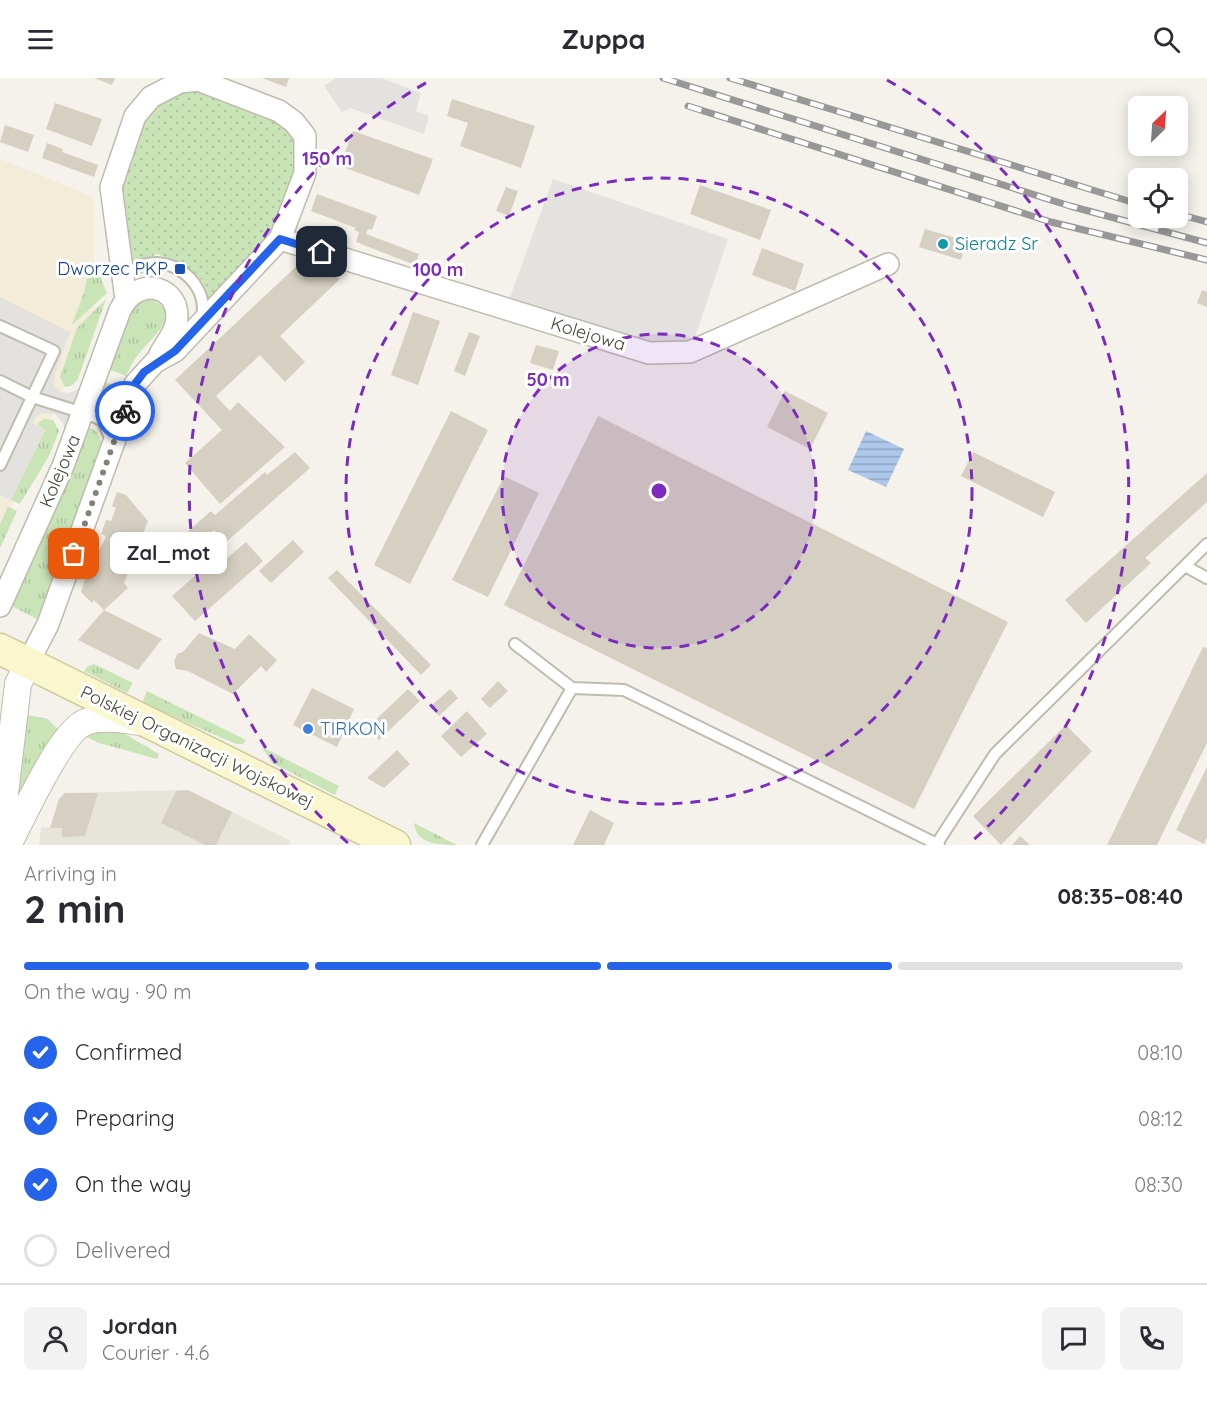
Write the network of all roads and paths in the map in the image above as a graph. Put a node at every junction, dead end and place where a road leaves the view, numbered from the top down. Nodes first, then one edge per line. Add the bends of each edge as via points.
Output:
1 (280, 239) junction
2 (888, 264) dead end
3 (124, 290) junction
4 (201, 322) junction
5 (0, 326) edge
6 (155, 362) junction
7 (0, 381) edge
8 (32, 397) junction
9 (84, 413) junction
10 (5, 440) edge
11 (113, 445) junction
12 (0, 465) edge
13 (1207, 544) edge
14 (1185, 566) junction
15 (1207, 578) edge
16 (0, 606) edge
17 (515, 644) dead end
18 (0, 649) edge
19 (28, 663) junction
20 (572, 688) junction
21 (147, 722) junction
22 (0, 836) edge
23 (937, 844) edge
24 (8, 845) edge
25 (395, 845) edge
26 (482, 845) edge

1 - 2 street, Kolejowa via 649,352 690,352
1 - 3 street, Kolejowa via 305,173 305,136 279,111 198,80 180,82 151,97 135,116 111,188
1 - 4 street, Kolejowa
3 - 4 lane via 131,270 147,263 164,263 180,269 201,292
3 - 6 street, Kolejowa via 151,287 170,297 175,305 177,322
3 - 9 street, Kolejowa
4 - 6 street, Kolejowa via 175,351
5 - 8 lane via 54,351
6 - 11 street, Kolejowa via 135,384
7 - 8 lane
8 - 9 lane
8 - 10 lane
9 - 11 lane via 103,421
9 - 16 street, Kolejowa
10 - 12 lane
11 - 19 street, Kolejowa via 48,624
13 - 14 lane
14 - 15 lane
14 - 23 lane via 995,754
17 - 20 lane
18 - 19 main road, Polskiej Organizacji Wojskowej
19 - 21 main road, Polskiej Organizacji Wojskowej
19 - 22 street via 18,684
20 - 23 lane via 624,690
20 - 26 lane
21 - 24 street via 99,719 76,726 58,747
21 - 25 main road, Polskiej Organizacji Wojskowej

